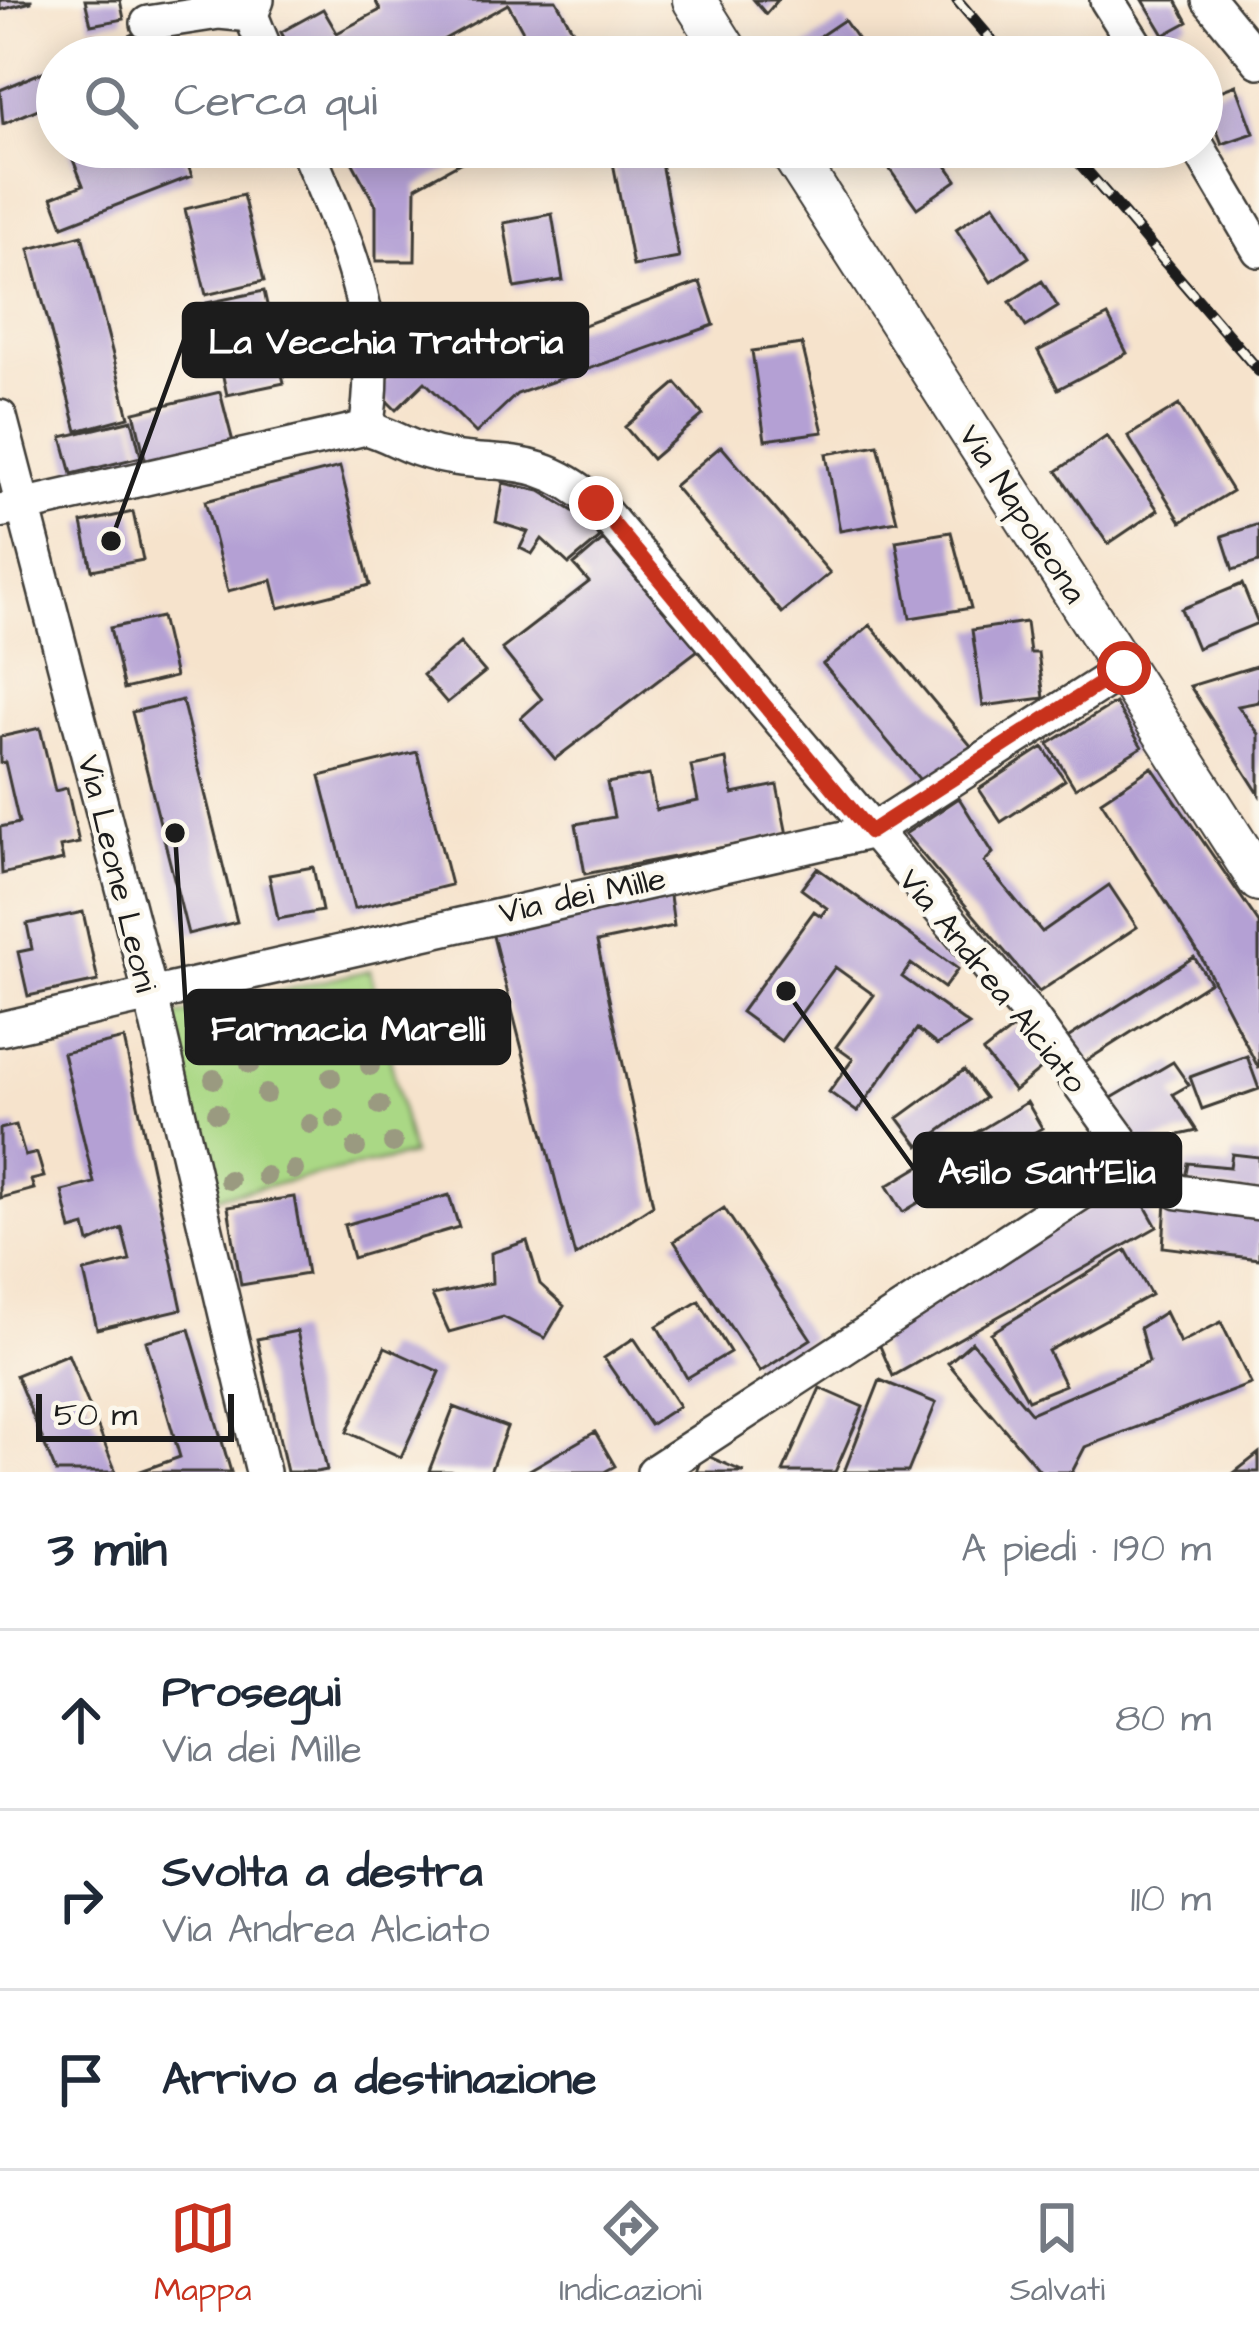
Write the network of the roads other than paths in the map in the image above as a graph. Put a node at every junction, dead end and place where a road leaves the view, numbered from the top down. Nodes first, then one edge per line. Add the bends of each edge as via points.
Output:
1 (694, 0) edge
2 (1107, 0) edge
3 (1209, 0) edge
4 (254, 8) edge
5 (148, 23) dead end
6 (717, 36) edge
7 (1130, 36) edge
8 (1259, 61) edge
9 (314, 168) edge
10 (802, 168) edge
11 (1210, 168) edge
12 (1259, 250) edge
13 (0, 417) edge
14 (366, 428) junction
15 (13, 508) edge
16 (1124, 668) junction
17 (870, 832) junction
18 (1259, 880) edge
19 (150, 992) junction
20 (0, 1029) edge
21 (1133, 1159) junction
22 (1259, 1203) edge
23 (263, 1472) edge
24 (653, 1472) edge

1 - 6 main road
2 - 7 street
3 - 8 street
4 - 5 street
9 - 14 street via 364,302 375,373
10 - 16 main road, Via Napoleona
11 - 12 street
13 - 15 street, Via Leone Leoni
14 - 15 street
14 - 17 street, Via Andrea Alciato via 416,449 532,464 577,487
15 - 19 street, Via Leone Leoni
16 - 17 street, Via dei Mille
16 - 18 main road, Via Napoleona
17 - 19 street, Via dei Mille
17 - 21 street, Via Andrea Alciato via 1028,1013
19 - 20 street, Via dei Mille
19 - 23 street, Via Leone Leoni
21 - 22 street, Via Andrea Alciato via 1179,1192
21 - 24 street

